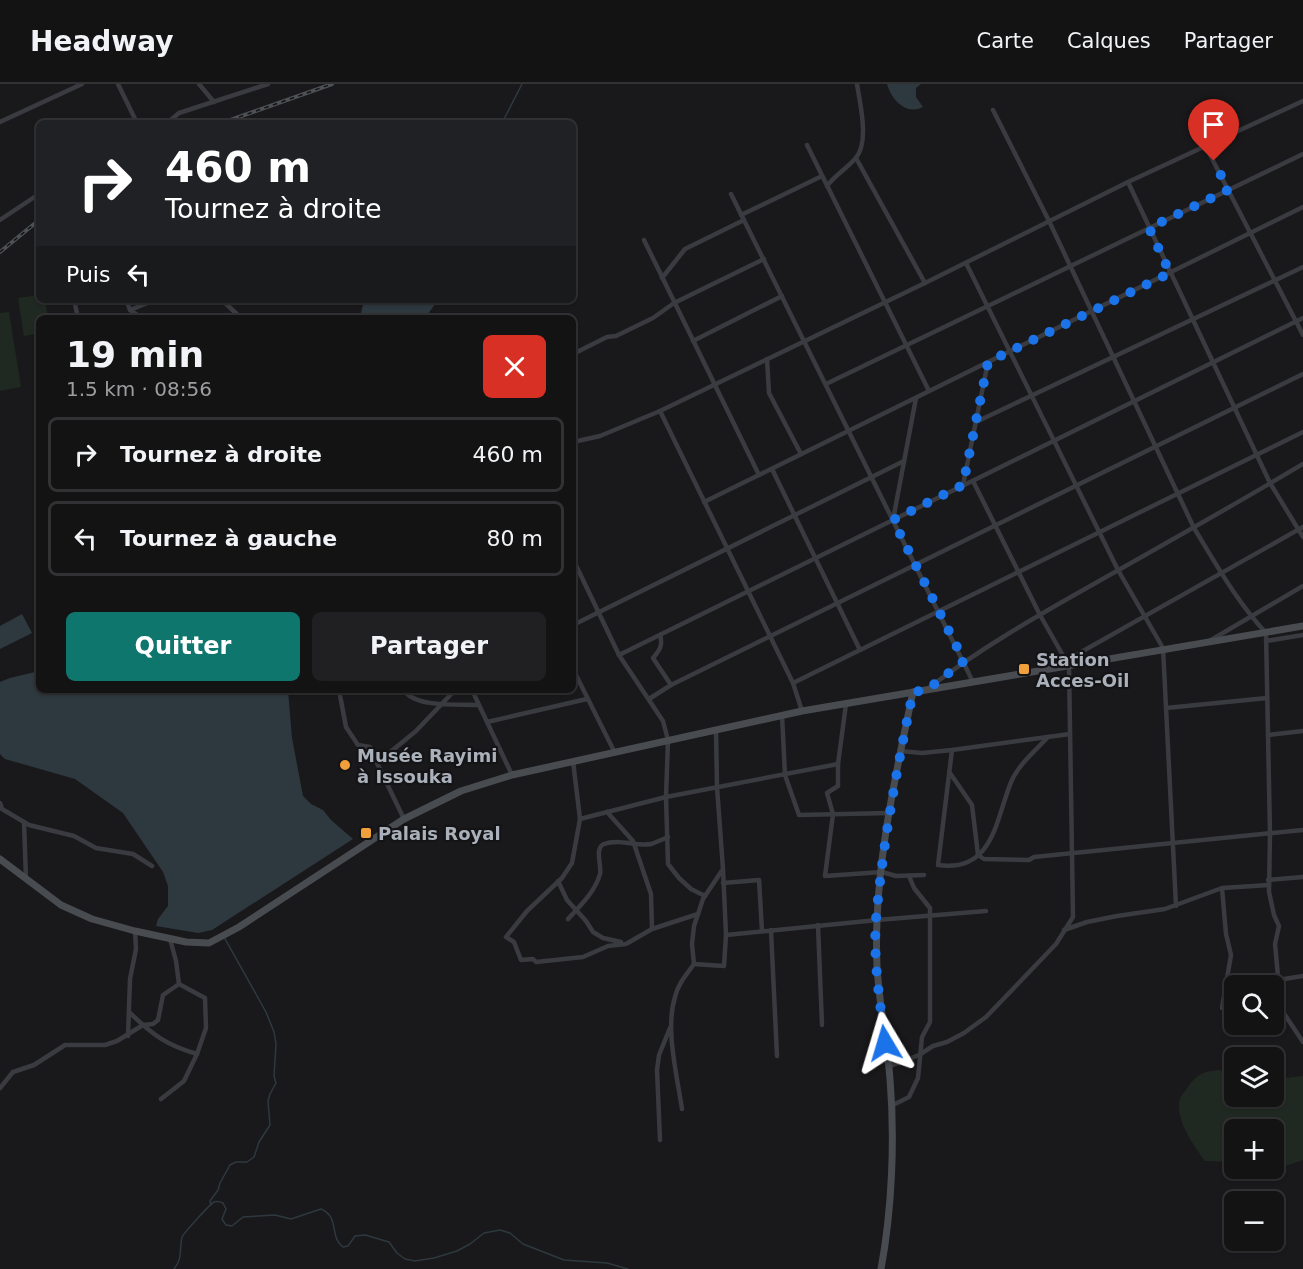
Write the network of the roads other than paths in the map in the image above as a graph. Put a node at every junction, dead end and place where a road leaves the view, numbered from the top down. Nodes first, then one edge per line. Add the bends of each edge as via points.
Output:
1 (82, 84) edge
2 (118, 84) edge
3 (199, 84) edge
4 (268, 84) edge
5 (857, 84) edge
6 (1303, 101) edge
7 (214, 102) junction
8 (993, 111) dead end
9 (135, 120) edge
10 (171, 120) edge
11 (0, 122) edge
12 (807, 145) dead end
13 (1206, 147) junction
14 (1303, 153) edge
15 (856, 158) junction
16 (822, 176) junction
17 (1128, 182) junction
18 (827, 186) junction
19 (1228, 190) junction
20 (731, 194) dead end
21 (36, 196) edge
22 (1303, 207) edge
23 (743, 217) junction
24 (0, 220) edge
25 (1049, 221) junction
26 (1149, 228) junction
27 (1251, 233) junction
28 (644, 240) dead end
29 (764, 260) junction
30 (966, 263) junction
31 (1071, 266) junction
32 (1303, 267) edge
33 (1170, 273) junction
34 (662, 278) junction
35 (1275, 280) junction
36 (925, 283) junction
37 (782, 296) junction
38 (885, 302) junction
39 (125, 303) edge
40 (148, 303) edge
41 (225, 303) edge
42 (674, 303) junction
43 (987, 306) junction
44 (130, 310) junction
45 (1092, 311) junction
46 (138, 315) edge
47 (238, 315) edge
48 (1303, 318) edge
49 (1192, 319) junction
50 (1296, 322) junction
51 (1303, 335) edge
52 (693, 341) junction
53 (804, 341) junction
54 (906, 346) junction
55 (576, 352) edge
56 (1010, 352) junction
57 (1113, 357) junction
58 (767, 359) junction
59 (988, 362) junction
60 (1213, 363) junction
61 (1303, 374) edge
62 (715, 384) junction
63 (826, 384) junction
64 (929, 391) junction
65 (1032, 396) junction
66 (916, 398) junction
67 (1134, 401) junction
68 (1234, 408) junction
69 (660, 411) junction
70 (976, 422) junction
71 (849, 431) junction
72 (1303, 432) edge
73 (576, 441) edge
74 (1054, 441) junction
75 (1156, 447) junction
76 (801, 454) junction
77 (1256, 455) junction
78 (904, 462) junction
79 (1303, 464) edge
80 (772, 469) junction
81 (759, 475) junction
82 (872, 477) junction
83 (973, 481) junction
84 (1270, 483) junction
85 (963, 485) junction
86 (1076, 486) junction
87 (1178, 493) junction
88 (704, 502) junction
89 (794, 515) junction
90 (893, 520) junction
91 (996, 526) junction
92 (1194, 528) junction
93 (1301, 528) edge
94 (1099, 532) junction
95 (1303, 537) edge
96 (727, 549) junction
97 (815, 558) junction
98 (576, 565) edge
99 (916, 565) junction
100 (1118, 570) junction
101 (1019, 572) junction
102 (1222, 574) junction
103 (1303, 586) edge
104 (748, 591) junction
105 (837, 603) junction
106 (939, 611) junction
107 (599, 612) junction
108 (1040, 615) junction
109 (1252, 617) junction
110 (1145, 618) junction
111 (576, 624) edge
112 (1303, 626) edge
113 (660, 635) junction
114 (1303, 635) edge
115 (770, 637) junction
116 (1266, 637) junction
117 (1209, 642) junction
118 (1163, 648) junction
119 (860, 650) junction
120 (619, 655) junction
121 (964, 661) junction
122 (1068, 663) junction
123 (576, 675) edge
124 (793, 682) junction
125 (973, 682) junction
126 (671, 685) junction
127 (927, 690) junction
128 (913, 692) junction
129 (340, 693) edge
130 (406, 693) edge
131 (452, 693) edge
132 (473, 693) edge
133 (1267, 698) junction
134 (587, 699) junction
135 (648, 699) junction
136 (443, 703) junction
137 (846, 704) junction
138 (478, 705) junction
139 (1166, 708) junction
140 (802, 711) junction
141 (782, 715) junction
142 (487, 722) junction
143 (716, 729) junction
144 (1303, 731) edge
145 (1070, 734) junction
146 (1268, 735) junction
147 (1048, 737) junction
148 (668, 740) junction
149 (952, 750) junction
150 (900, 751) junction
151 (615, 753) junction
152 (573, 761) junction
153 (377, 763) junction
154 (838, 764) junction
155 (950, 773) junction
156 (512, 775) junction
157 (784, 775) junction
158 (717, 788) junction
159 (666, 797) junction
160 (0, 803) edge
161 (607, 812) junction
162 (889, 813) junction
163 (833, 814) junction
164 (404, 819) junction
165 (580, 819) junction
166 (24, 822) junction
167 (1303, 830) edge
168 (1270, 834) junction
169 (668, 837) junction
170 (634, 844) junction
171 (1172, 844) junction
172 (1072, 853) junction
173 (978, 855) junction
174 (0, 859) edge
175 (152, 866) dead end
176 (723, 869) junction
177 (882, 872) junction
178 (924, 875) dead end
179 (909, 876) junction
180 (1303, 877) edge
181 (26, 881) junction
182 (558, 881) junction
183 (1269, 882) junction
184 (723, 883) junction
185 (1222, 888) junction
186 (705, 896) junction
187 (1176, 906) junction
188 (576, 910) junction
189 (986, 911) dead end
190 (698, 914) junction
191 (931, 915) junction
192 (568, 919) dead end
193 (876, 920) junction
194 (818, 925) junction
195 (652, 929) junction
196 (771, 930) junction
197 (1064, 930) junction
198 (135, 931) junction
199 (762, 931) junction
200 (726, 935) junction
201 (170, 939) junction
202 (626, 944) junction
203 (694, 964) junction
204 (1278, 975) edge
205 (1303, 976) edge
206 (1284, 979) edge
207 (179, 984) junction
208 (1221, 1008) dead end
209 (130, 1013) junction
210 (1284, 1014) edge
211 (143, 1025) junction
212 (822, 1025) dead end
213 (671, 1026) junction
214 (128, 1036) junction
215 (1303, 1042) edge
216 (197, 1054) junction
217 (919, 1055) junction
218 (777, 1056) dead end
219 (888, 1067) junction
220 (0, 1088) edge
221 (161, 1099) dead end
222 (891, 1107) junction
223 (682, 1109) dead end
224 (660, 1140) dead end
225 (880, 1269) edge

1 - 11 street
2 - 9 street
3 - 7 street
4 - 7 street
5 - 15 street via 863,125 862,146
6 - 13 street
7 - 10 street
8 - 25 street
12 - 16 street
13 - 17 street
13 - 19 street
14 - 19 street
15 - 18 street
15 - 36 street
16 - 18 street
16 - 23 street
17 - 25 street
17 - 26 street
18 - 38 street
19 - 26 street
19 - 27 street
20 - 23 street
21 - 24 street
22 - 27 street
23 - 29 street
23 - 34 street via 685,249
25 - 30 street
25 - 31 street
26 - 31 street
26 - 33 street
27 - 33 street
27 - 35 street
28 - 34 street
29 - 37 street
29 - 42 street
30 - 36 street
30 - 43 street
31 - 43 street
31 - 45 street
32 - 35 street
33 - 45 street
33 - 49 street
34 - 42 street
35 - 49 street
35 - 50 street
36 - 38 street
37 - 52 street
37 - 53 street
38 - 53 street
38 - 54 street
39 - 44 street
40 - 44 street
41 - 47 street
42 - 52 street
42 - 55 street via 653,318
43 - 54 street
43 - 56 street
44 - 46 street
45 - 56 street
45 - 57 street
48 - 50 street
49 - 57 street
49 - 60 street
50 - 51 street
50 - 60 street
52 - 62 street
53 - 58 street
53 - 63 street
54 - 63 street
54 - 64 street
56 - 59 street
56 - 65 street
57 - 65 street
57 - 67 street
58 - 62 street
58 - 76 street via 769,393
59 - 64 street
59 - 70 street
60 - 67 street
60 - 68 street
61 - 68 street
62 - 69 street
62 - 81 street
63 - 71 street
64 - 66 street
65 - 70 street
65 - 74 street
66 - 71 street
66 - 78 street
67 - 74 street
67 - 75 street
68 - 75 street
68 - 77 street
69 - 73 street via 600,436
69 - 88 street
70 - 85 street
71 - 76 street
71 - 82 street
72 - 77 street
74 - 83 street
74 - 86 street
75 - 86 street
75 - 87 street
76 - 80 street
77 - 84 street
77 - 87 street
78 - 82 street
78 - 90 street
79 - 84 street
80 - 81 street
80 - 89 street
81 - 88 street
82 - 89 street
82 - 90 street
83 - 85 street
83 - 91 street
84 - 92 street
84 - 93 street
85 - 90 street
86 - 91 street
86 - 94 street
87 - 92 street
87 - 94 street
88 - 96 street
89 - 96 street
89 - 97 street
90 - 97 street
90 - 99 street
91 - 99 street
91 - 101 street
92 - 100 street
92 - 102 street
93 - 95 street
93 - 102 street
94 - 100 street
94 - 101 street
96 - 104 street
96 - 107 street
97 - 104 street
97 - 105 street
98 - 107 street
99 - 105 street
99 - 106 street
100 - 108 street
100 - 110 street
101 - 106 street
101 - 108 street
102 - 109 street
102 - 110 street
103 - 109 street
104 - 113 street
104 - 115 street
105 - 115 street
105 - 119 street
106 - 119 street
106 - 121 street
107 - 111 street
107 - 120 street
108 - 121 street
108 - 122 street
109 - 116 street
109 - 117 street
110 - 118 street
110 - 122 street
112 - 116 street
113 - 120 street
113 - 126 street via 660,650 653,658
114 - 116 street
115 - 124 street
115 - 126 street
116 - 117 street
116 - 133 street
117 - 118 street
118 - 122 street
118 - 139 street
119 - 124 street
120 - 135 street
121 - 125 street
121 - 127 street
122 - 125 street
122 - 145 street
123 - 134 street
124 - 140 street
125 - 127 street
126 - 135 street
127 - 128 street
128 - 137 street
128 - 150 street
129 - 153 street via 346,727 358,745 370,747
130 - 136 street via 418,701
131 - 136 street
132 - 138 street
133 - 139 street
133 - 146 street
134 - 142 street
134 - 151 street
135 - 148 street via 663,721
136 - 138 street
136 - 153 street
137 - 140 street
137 - 154 street
138 - 142 street
139 - 171 street
140 - 141 street
141 - 143 street
141 - 157 street
142 - 156 street
143 - 148 street
143 - 158 street
144 - 146 street
145 - 147 street
145 - 172 street
146 - 168 street
147 - 149 street
147 - 173 street via 1013,778 996,831
148 - 151 street
148 - 159 street
149 - 150 street
149 - 155 street
150 - 162 street
151 - 152 street
152 - 156 street
152 - 165 street
153 - 164 street
154 - 157 street
154 - 163 street via 838,786 827,793
155 - 173 street via 972,805
155 - 173 street via 938,865 965,863
156 - 164 street via 461,791
157 - 158 street
157 - 163 street via 799,815
158 - 159 street
158 - 176 street
159 - 161 street
159 - 169 street
160 - 166 street
161 - 165 street
161 - 170 street
162 - 163 street
162 - 177 street
163 - 177 street via 825,876
164 - 201 street via 218,939 199,944
165 - 182 street via 572,863
166 - 175 street via 74,836 96,848 132,854
166 - 181 street
167 - 168 street
168 - 171 street
168 - 183 street
169 - 170 street via 650,844
169 - 186 street via 668,864 679,878
170 - 188 street via 601,846 597,883
170 - 195 street via 651,894
171 - 172 street
171 - 187 street
172 - 173 street via 1020,861 984,859
172 - 197 street via 1073,917
174 - 181 street
176 - 184 street
176 - 186 street
177 - 179 street
177 - 193 street
178 - 179 street
179 - 191 street
180 - 183 street
181 - 198 street via 80,914
182 - 188 street
182 - 202 street via 506,937 514,942 521,960 583,957 608,946
183 - 185 street
183 - 204 street via 1279,926 1275,944
184 - 199 street via 759,880
184 - 200 street
185 - 187 street
185 - 208 street via 1231,955
186 - 190 street
187 - 197 street via 1087,922
188 - 192 street
188 - 202 street via 593,932
189 - 191 street
190 - 195 street
190 - 203 street via 692,944
191 - 193 street
191 - 217 street via 930,1022
193 - 194 street
193 - 219 street via 878,983
194 - 196 street
194 - 212 street
195 - 202 street
196 - 199 street
196 - 218 street
197 - 217 street via 1056,944 986,1017
198 - 201 street
198 - 209 street
199 - 200 street
200 - 203 street via 724,966
201 - 207 street
203 - 213 street via 681,980 674,998
205 - 206 street
207 - 211 street via 163,995 158,1020
207 - 216 street via 205,998 206,1028
209 - 211 street
209 - 214 street
210 - 215 street
211 - 214 street
211 - 216 street via 173,1047
213 - 223 street
213 - 224 street via 657,1070
214 - 220 street via 105,1045 65,1045 34,1065 13,1072
216 - 221 street via 184,1081
217 - 219 street
217 - 222 street via 918,1078 909,1097
219 - 222 street
222 - 225 street via 888,1200

